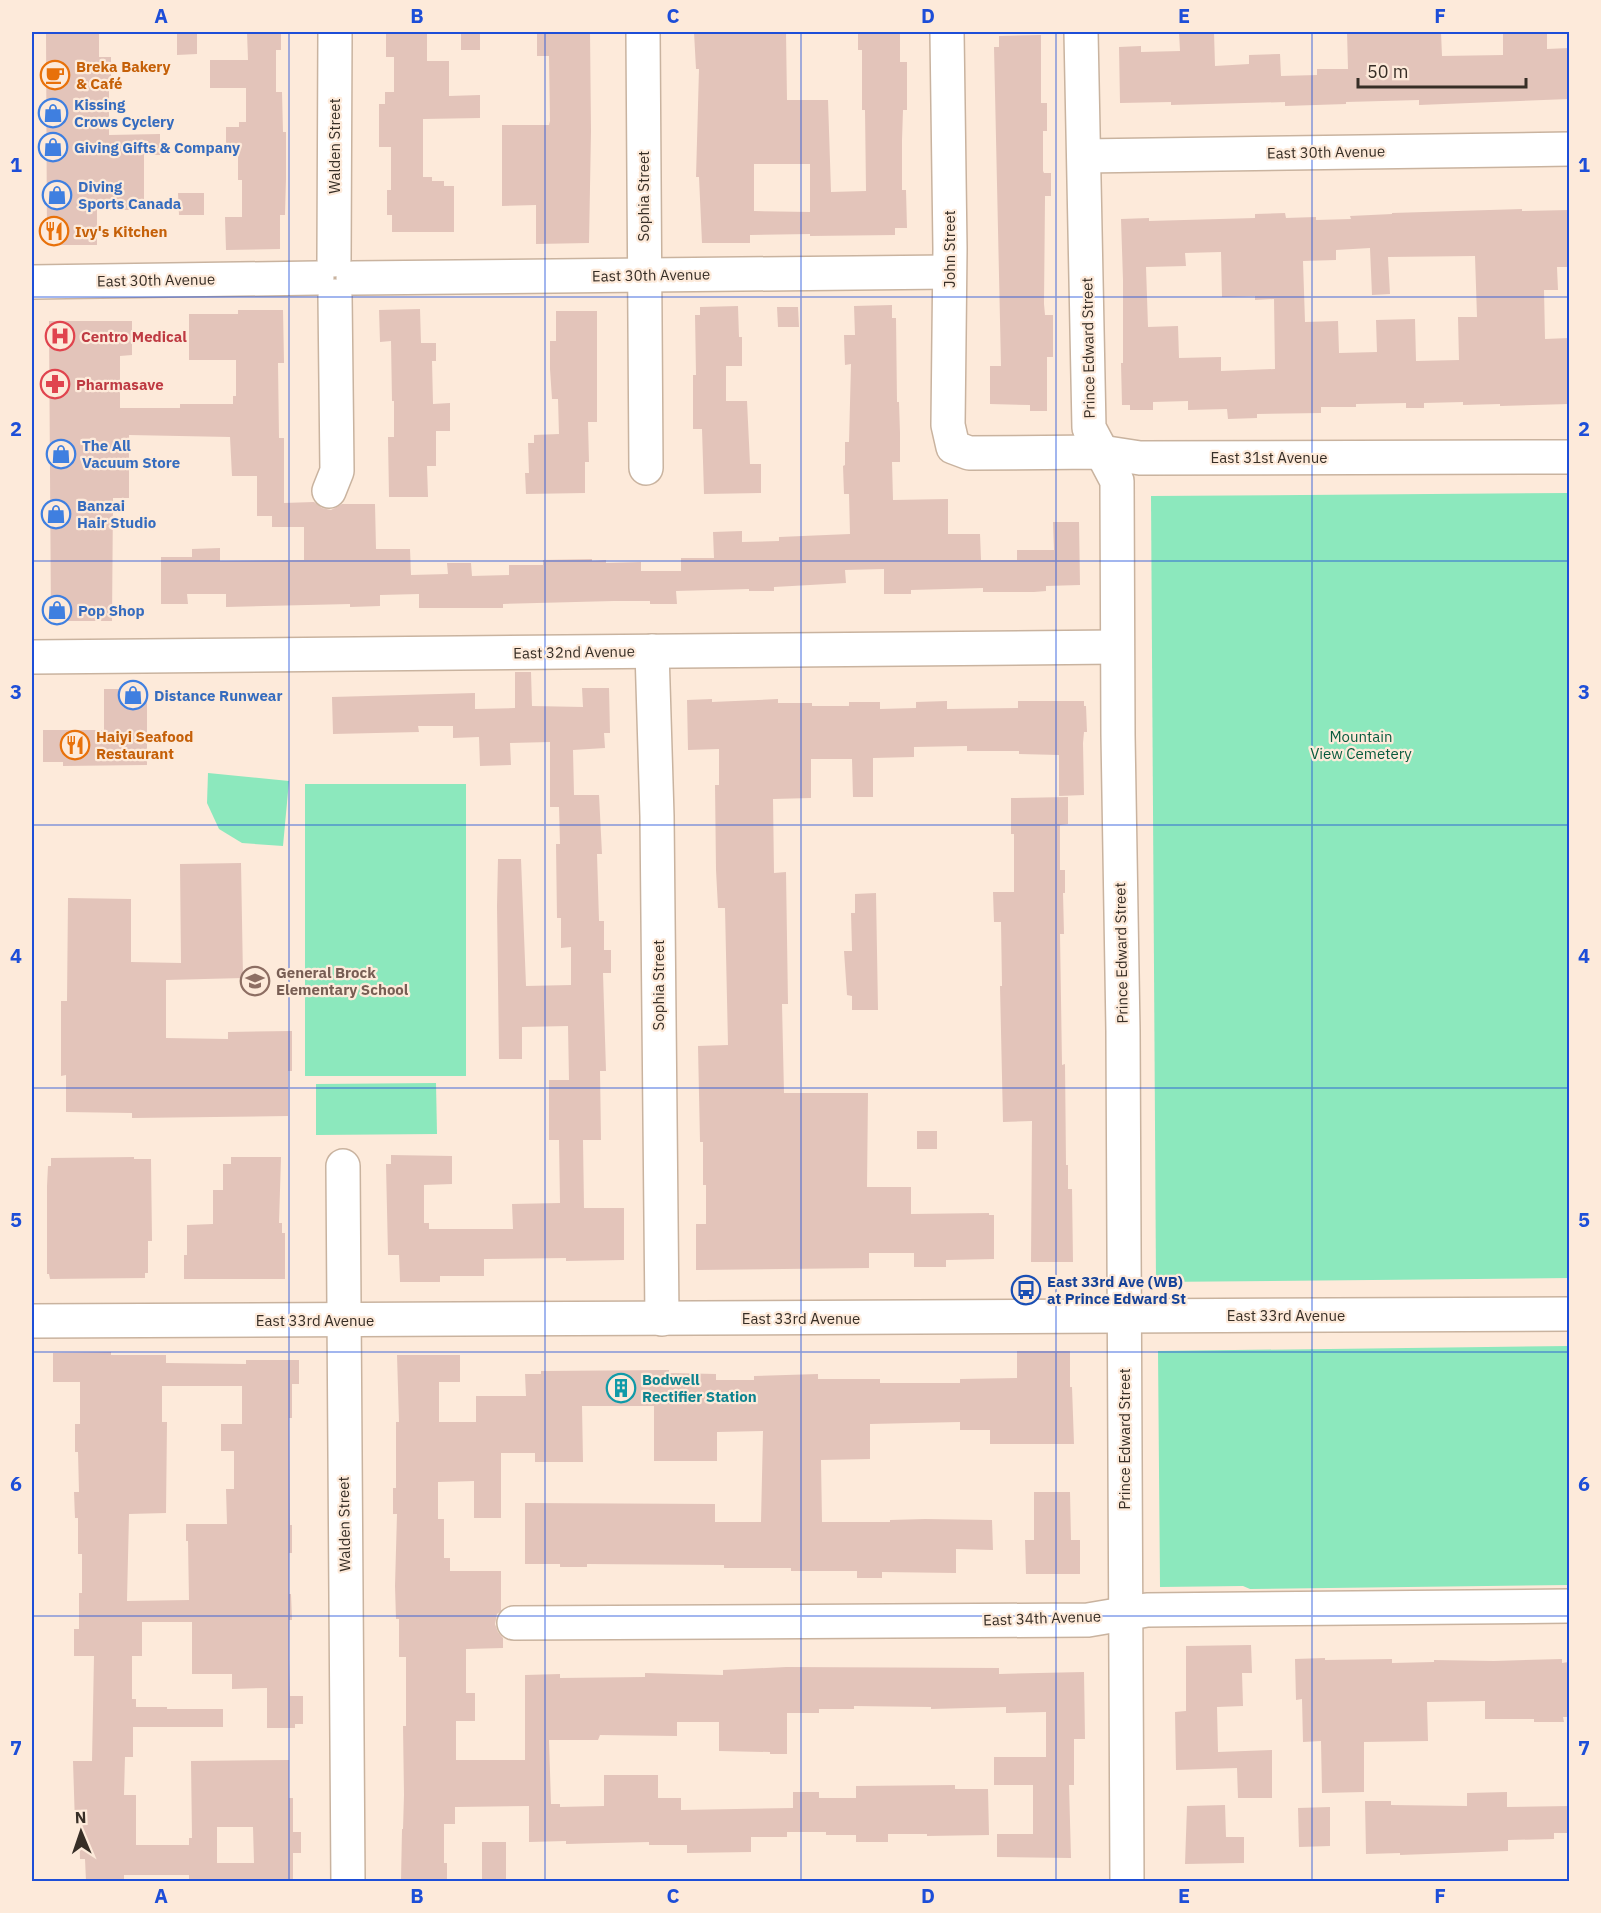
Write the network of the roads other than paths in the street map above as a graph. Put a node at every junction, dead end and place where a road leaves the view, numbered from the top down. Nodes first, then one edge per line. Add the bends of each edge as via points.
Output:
1 (335, 32) edge
2 (643, 32) edge
3 (947, 32) edge
4 (1081, 32) edge
5 (1569, 149) edge
6 (1083, 156) junction
7 (949, 272) junction
8 (644, 275) junction
9 (335, 278) junction
10 (32, 282) edge
11 (1101, 452) junction
12 (969, 453) joint
13 (1569, 457) edge
14 (646, 468) dead end
15 (329, 491) dead end
16 (1117, 647) junction
17 (652, 651) junction
18 (32, 657) edge
19 (342, 1166) dead end
20 (1569, 1314) edge
21 (1123, 1316) junction
22 (662, 1319) junction
23 (342, 1320) junction
24 (32, 1321) edge
25 (1569, 1606) edge
26 (1125, 1612) junction
27 (513, 1623) dead end
28 (348, 1881) edge
29 (1127, 1881) edge

1 - 9 street, Walden Street
2 - 8 street, Sophia Street
3 - 7 street, John Street
4 - 6 street, Prince Edward Street
5 - 6 street, East 30th Avenue
6 - 11 street, Prince Edward Street via 1089,428
7 - 8 street, East 30th Avenue
7 - 12 street, John Street via 948,424 953,447
8 - 9 street, East 30th Avenue
8 - 14 street, Sophia Street
9 - 10 street, East 30th Avenue
9 - 15 street, Walden Street via 337,471
11 - 12 street, East 31st Avenue
11 - 13 street, East 31st Avenue via 1140,458
11 - 16 street, Prince Edward Street via 1117,481
16 - 17 street, East 32nd Avenue
16 - 21 street, Prince Edward Street
17 - 18 street, East 32nd Avenue
17 - 22 street, Sophia Street
19 - 23 street, Walden Street
20 - 21 street, East 33rd Avenue
21 - 22 street, East 33rd Avenue
21 - 26 street, Prince Edward Street
22 - 23 street, East 33rd Avenue
23 - 24 street, East 33rd Avenue
23 - 28 street, Walden Street
25 - 26 street, East 34th Avenue
26 - 27 street, East 34th Avenue via 1088,1620
26 - 29 street, Prince Edward Street

